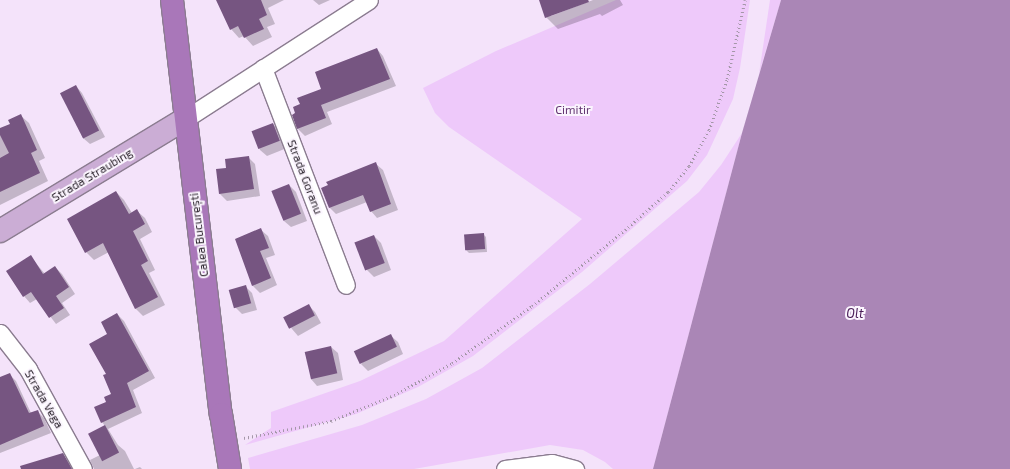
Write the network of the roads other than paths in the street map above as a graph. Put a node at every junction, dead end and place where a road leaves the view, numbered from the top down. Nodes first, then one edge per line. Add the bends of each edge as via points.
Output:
1 (172, 0) edge
2 (369, 0) edge
3 (263, 68) junction
4 (185, 119) junction
5 (0, 231) edge
6 (346, 285) dead end
7 (0, 332) edge
8 (82, 469) edge
9 (230, 469) edge
10 (505, 469) edge
11 (575, 469) edge

1 - 4 highway, Calea București
2 - 3 street
3 - 4 street
3 - 6 street, Strada Goranu
4 - 5 main road, Strada Straubing
4 - 9 highway, Calea București
7 - 8 street, Strada Vega via 28,369
10 - 11 street via 552,463

